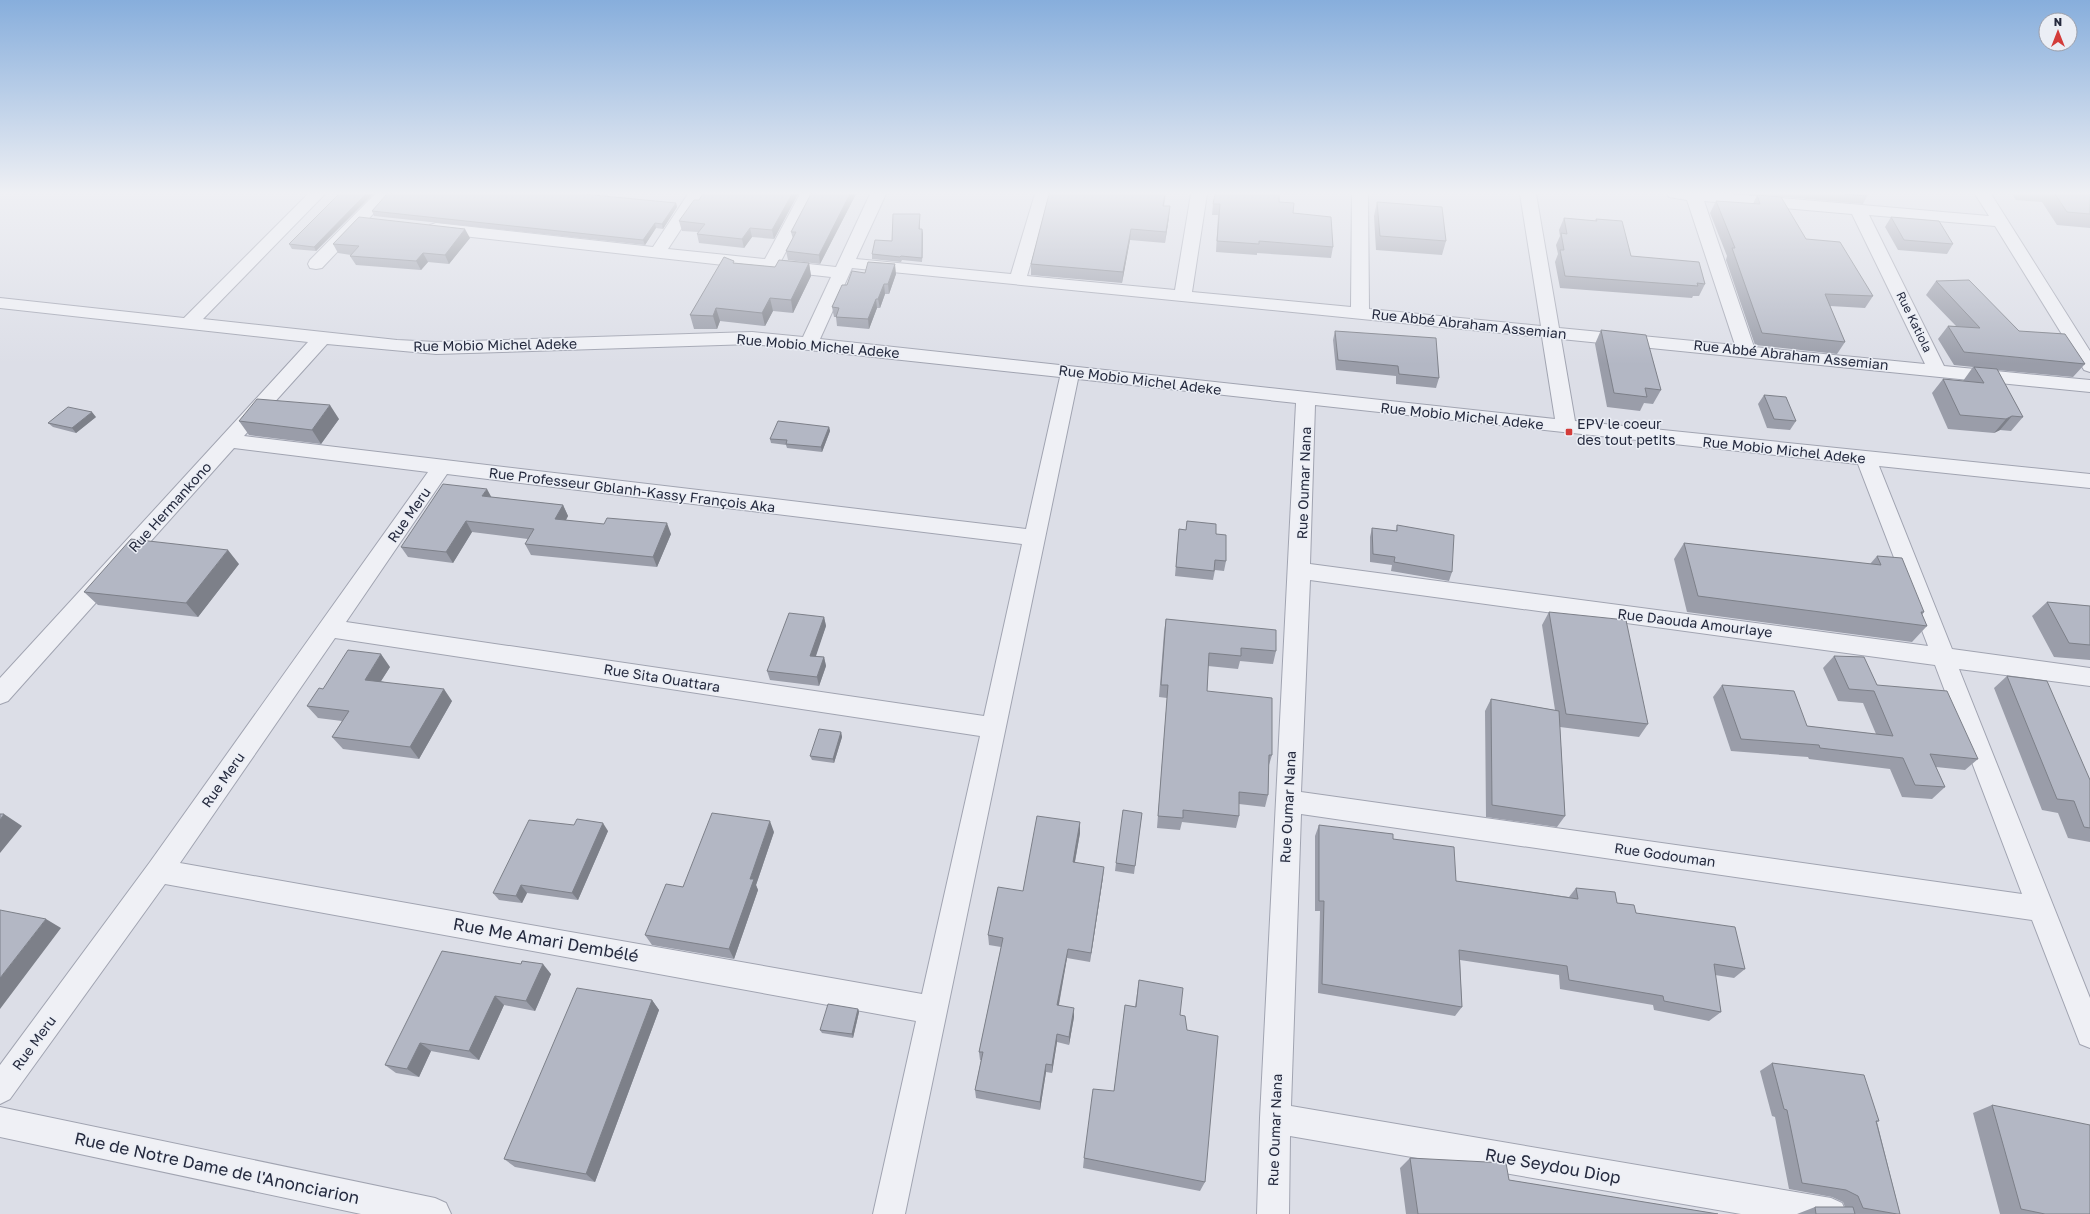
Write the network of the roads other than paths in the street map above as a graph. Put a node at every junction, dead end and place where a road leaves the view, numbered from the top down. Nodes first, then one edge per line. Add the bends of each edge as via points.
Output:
1 (261, 251) edge
2 (332, 251) edge
3 (646, 251) edge
4 (778, 251) edge
5 (853, 251) edge
6 (1026, 251) edge
7 (1190, 251) edge
8 (1360, 251) edge
9 (1537, 251) edge
10 (1712, 251) edge
11 (1878, 251) edge
12 (2019, 251) edge
13 (658, 252) joint
14 (316, 264) dead end
15 (771, 264) junction
16 (845, 268) junction
17 (1018, 279) junction
18 (1183, 295) junction
19 (0, 303) edge
20 (1360, 313) junction
21 (189, 323) junction
22 (1550, 332) junction
23 (322, 338) junction
24 (809, 343) junction
25 (1746, 350) junction
26 (2090, 366) edge
27 (1937, 370) junction
28 (1070, 371) junction
29 (2090, 386) edge
30 (1306, 399) junction
31 (1566, 427) junction
32 (230, 441) junction
33 (1866, 458) junction
34 (441, 468) junction
35 (2090, 481) edge
36 (1035, 538) junction
37 (1300, 571) junction
38 (330, 628) junction
39 (1941, 656) junction
40 (2090, 677) edge
41 (0, 694) edge
42 (994, 728) junction
43 (1288, 801) junction
44 (160, 870) junction
45 (2041, 909) junction
46 (933, 1010) junction
47 (2090, 1034) edge
48 (0, 1089) edge
49 (1275, 1118) junction
50 (0, 1122) edge
51 (435, 1214) edge
52 (889, 1214) edge
53 (1272, 1214) edge
54 (1831, 1214) edge

1 - 21 street
2 - 14 street
3 - 13 street, Rue Abbé Abraham Assemian
4 - 15 street
5 - 16 street
6 - 17 street
7 - 18 street
8 - 20 street
9 - 22 street
10 - 25 street
11 - 27 street, Rue Katiola
12 - 26 street
13 - 15 street, Rue Abbé Abraham Assemian
15 - 16 street, Rue Abbé Abraham Assemian
16 - 17 street, Rue Abbé Abraham Assemian
16 - 24 street
17 - 18 street, Rue Abbé Abraham Assemian
18 - 20 street, Rue Abbé Abraham Assemian
19 - 21 street, Rue Mobio Michel Adeke
20 - 22 street, Rue Abbé Abraham Assemian
21 - 23 street, Rue Mobio Michel Adeke
22 - 25 street, Rue Abbé Abraham Assemian
22 - 31 street
23 - 24 street, Rue Mobio Michel Adeke via 436,348 731,338
23 - 32 street, Rue Hermankono
24 - 28 street, Rue Mobio Michel Adeke
25 - 27 street, Rue Abbé Abraham Assemian
27 - 29 street, Rue Abbé Abraham Assemian
28 - 30 street, Rue Mobio Michel Adeke
28 - 36 street
30 - 31 street, Rue Mobio Michel Adeke
30 - 37 street, Rue Oumar Nana
31 - 33 street, Rue Mobio Michel Adeke
32 - 34 street, Rue Professeur Gblanh-Kassy François Aka
32 - 41 street, Rue Hermankono
33 - 35 street, Rue Mobio Michel Adeke
33 - 39 street
34 - 36 street, Rue Professeur Gblanh-Kassy François Aka
34 - 38 street, Rue Meru
36 - 42 street
37 - 39 street, Rue Daouda Amourlaye
37 - 43 street, Rue Oumar Nana
38 - 42 street, Rue Sita Ouattara
38 - 44 street, Rue Meru
39 - 40 street, Rue Daouda Amourlaye
39 - 45 street
42 - 46 street
43 - 45 street, Rue Godouman
43 - 49 street, Rue Oumar Nana
44 - 46 street, Rue Me Amari Dembélé
44 - 48 street, Rue Meru
45 - 47 street
46 - 52 street
49 - 53 street, Rue Oumar Nana
49 - 54 street, Rue Seydou Diop
50 - 51 street, Rue de Notre Dame de l'Anonciarion

